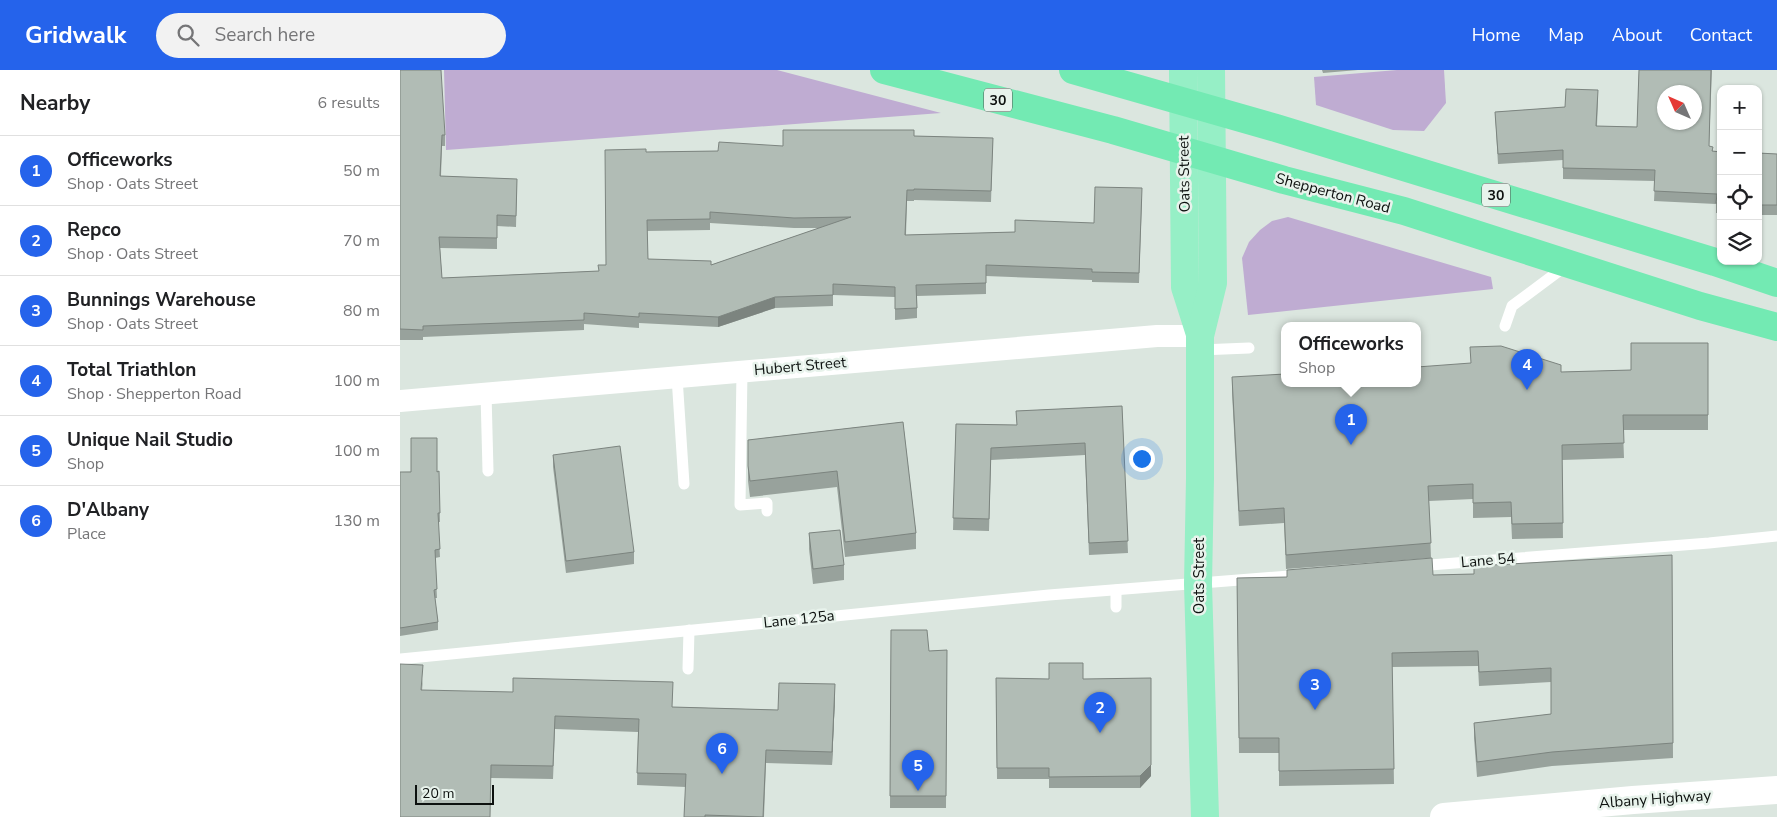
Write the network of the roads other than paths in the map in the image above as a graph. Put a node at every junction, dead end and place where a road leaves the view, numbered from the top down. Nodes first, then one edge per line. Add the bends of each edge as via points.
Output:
1 (884, 70) edge
2 (1073, 70) edge
3 (1183, 70) edge
4 (1211, 70) edge
5 (1184, 102) junction
6 (1211, 110) junction
7 (1184, 150) junction
8 (1213, 159) junction
9 (1568, 264) junction
10 (1777, 283) edge
11 (1505, 326) dead end
12 (1777, 328) edge
13 (1200, 343) junction
14 (1249, 348) dead end
15 (742, 371) junction
16 (677, 377) junction
17 (486, 393) junction
18 (400, 401) edge
19 (488, 471) dead end
20 (684, 484) dead end
21 (767, 511) dead end
22 (1777, 536) edge
23 (1408, 567) edge
24 (1318, 574) edge
25 (1198, 584) junction
26 (1116, 590) junction
27 (1116, 607) dead end
28 (689, 630) junction
29 (400, 659) edge
30 (688, 668) dead end
31 (1777, 790) edge
32 (1205, 817) edge
33 (1444, 817) edge

1 - 7 highway, Shepperton Road / 30
2 - 5 highway, 30
3 - 5 main road, Oats Street
4 - 6 main road, Oats Street
5 - 6 highway, 30
5 - 7 main road, Oats Street
6 - 8 main road, Oats Street
6 - 10 highway, 30
7 - 8 highway, Shepperton Road / 30
7 - 13 main road, Oats Street via 1185,287
8 - 9 highway, Shepperton Road / 30 via 1404,211
8 - 13 main road, Oats Street via 1213,283
9 - 11 lane via 1512,306
9 - 12 highway, Shepperton Road / 30
13 - 14 lane
13 - 15 street, Hubert Street via 1157,336
13 - 25 main road, Oats Street
15 - 16 street, Hubert Street
15 - 21 lane via 740,505 767,503
16 - 17 street, Hubert Street
16 - 20 lane
17 - 18 street, Hubert Street
17 - 19 lane
22 - 23 lane, Lane 54
24 - 25 lane
25 - 26 lane, Lane 125a
25 - 32 main road, Oats Street
26 - 27 lane
26 - 28 lane, Lane 125a
28 - 29 lane, Lane 125a
28 - 30 lane
31 - 33 main road, Albany Highway

